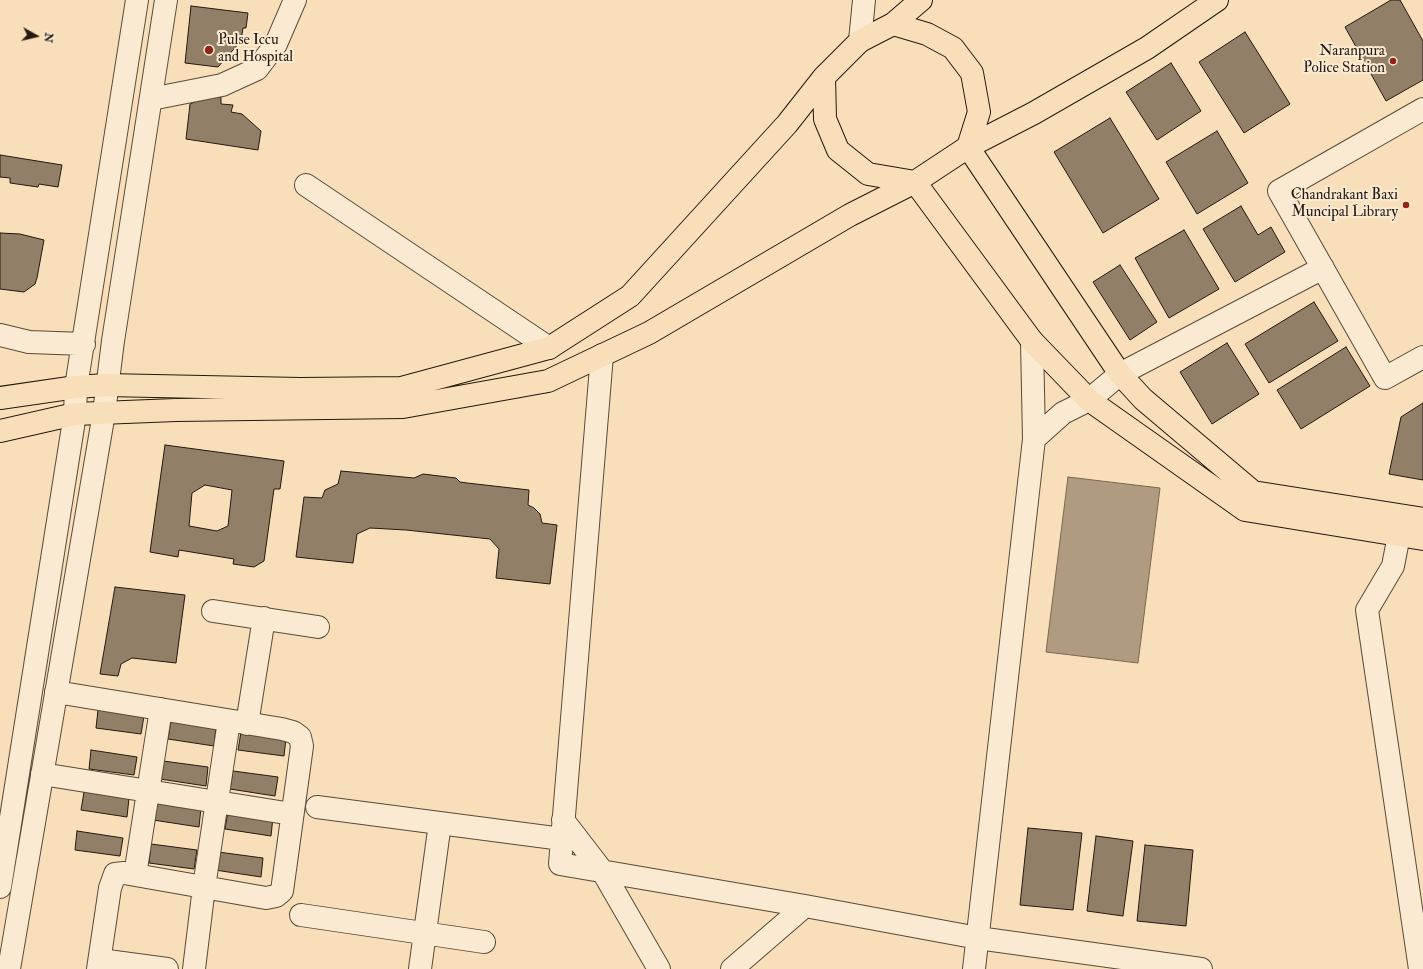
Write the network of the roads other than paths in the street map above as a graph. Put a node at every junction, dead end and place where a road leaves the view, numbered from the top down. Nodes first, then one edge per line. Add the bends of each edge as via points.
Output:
1 (137, 0) edge
2 (166, 0) edge
3 (295, 0) edge
4 (864, 0) edge
5 (921, 0) edge
6 (1217, 0) edge
7 (893, 24) junction
8 (860, 41) junction
9 (824, 77) junction
10 (151, 99) junction
11 (1423, 109) edge
12 (968, 147) junction
13 (915, 182) junction
14 (306, 185) dead end
15 (1323, 268) junction
16 (0, 335) edge
17 (1032, 341) junction
18 (84, 344) junction
19 (549, 348) junction
20 (602, 355) junction
21 (1423, 357) edge
22 (1120, 374) junction
23 (106, 385) junction
24 (76, 387) junction
25 (0, 398) edge
26 (1089, 400) junction
27 (104, 413) junction
28 (75, 414) junction
29 (0, 431) edge
30 (1034, 439) junction
31 (1423, 519) edge
32 (1399, 535) junction
33 (1423, 539) edge
34 (213, 611) dead end
35 (264, 618) junction
36 (318, 627) dead end
37 (56, 692) junction
38 (161, 709) junction
39 (238, 722) junction
40 (42, 774) junction
41 (148, 790) junction
42 (218, 802) junction
43 (317, 807) dead end
44 (292, 814) junction
45 (440, 823) junction
46 (562, 829) junction
47 (603, 872) junction
48 (1, 875) edge
49 (135, 875) junction
50 (204, 887) junction
51 (805, 906) junction
52 (301, 915) dead end
53 (424, 933) junction
54 (978, 938) junction
55 (484, 942) dead end
56 (99, 965) edge
57 (1142, 965) edge
58 (9, 969) edge
59 (167, 969) edge
60 (194, 969) edge
61 (420, 969) edge
62 (659, 969) edge
63 (732, 969) edge
64 (974, 969) edge
65 (1201, 969) edge
66 (1420, 969) edge

1 - 18 street
2 - 10 street
3 - 10 street via 276,44 257,69 222,85
4 - 8 street
5 - 7 main road
6 - 12 main road via 1141,52
7 - 8 main road
7 - 12 main road via 927,34 953,48 972,73 979,112
8 - 9 main road
9 - 13 main road via 825,119 838,150 868,174
9 - 19 main road via 787,124 630,296
10 - 23 street
11 - 15 street via 1279,191
12 - 13 main road
12 - 22 main road
13 - 17 main road
13 - 20 main road via 850,215 649,333
14 - 19 street
15 - 21 street via 1385,378
15 - 22 street
16 - 18 street via 29,342
17 - 26 main road
17 - 30 street
18 - 24 street
19 - 23 main road via 401,388 300,389
20 - 27 main road via 548,381 403,407
20 - 46 street
22 - 26 street
22 - 31 main road via 1143,399 1253,492
23 - 24 main road
23 - 27 street
24 - 25 main road
24 - 28 street
26 - 30 street via 1063,413
26 - 32 main road via 1245,510
27 - 28 main road
27 - 37 street
28 - 29 main road
28 - 48 street
30 - 54 street
32 - 33 main road
32 - 66 street via 1393,566 1367,610
34 - 35 street
35 - 36 street
35 - 39 street
37 - 38 street
37 - 40 street
38 - 39 street
38 - 41 street
39 - 42 street
39 - 44 street via 282,729 300,737 302,746
40 - 41 street
40 - 58 street
41 - 42 street
41 - 49 street
42 - 44 street
42 - 50 street
43 - 45 street
44 - 50 street via 282,891 276,896 266,898
45 - 46 street
45 - 53 street
46 - 47 street
46 - 47 street via 560,864
47 - 51 street
47 - 62 street
49 - 50 street
49 - 56 street via 116,874 112,879
50 - 60 street
51 - 54 street
51 - 63 street
52 - 53 street
53 - 55 street
53 - 61 street
54 - 57 street
54 - 64 street
56 - 59 street
57 - 65 street

